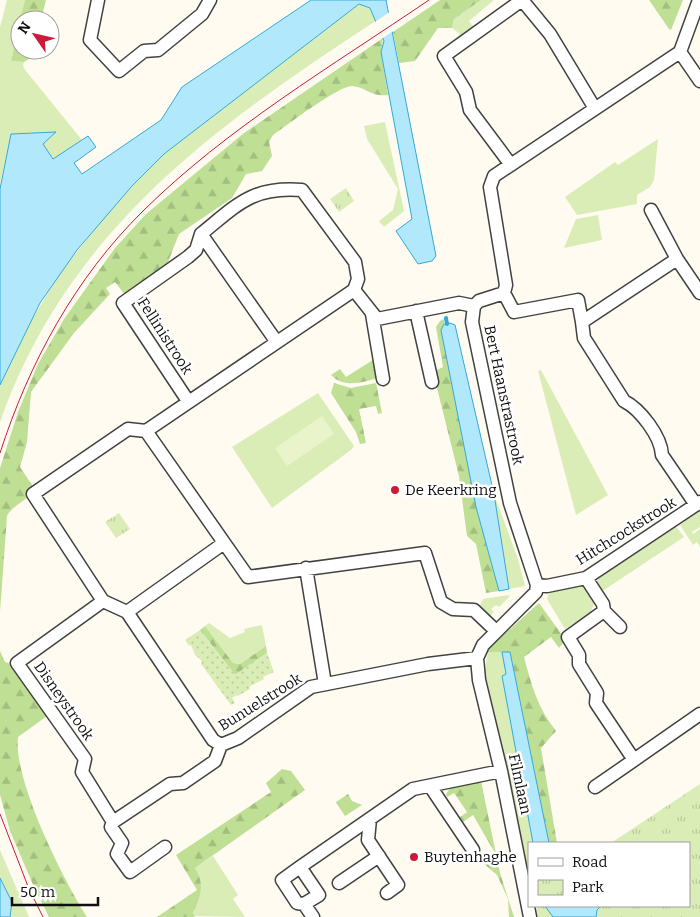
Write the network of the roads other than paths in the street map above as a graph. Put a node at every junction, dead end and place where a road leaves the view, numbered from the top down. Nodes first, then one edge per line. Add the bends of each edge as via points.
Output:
1 (98, 0) edge
2 (210, 0) edge
3 (522, 0) edge
4 (699, 0) edge
5 (680, 52) junction
6 (699, 77) edge
7 (594, 107) junction
8 (511, 165) junction
9 (651, 210) dead end
10 (201, 234) junction
11 (676, 259) junction
12 (354, 290) junction
13 (504, 292) junction
14 (700, 294) edge
15 (474, 306) junction
16 (416, 311) junction
17 (372, 314) junction
18 (582, 322) junction
19 (276, 341) junction
20 (383, 379) dead end
21 (432, 382) dead end
22 (188, 401) junction
23 (146, 431) junction
24 (698, 504) edge
25 (224, 543) junction
26 (306, 568) junction
27 (586, 578) junction
28 (537, 585) junction
29 (103, 601) junction
30 (604, 611) junction
31 (127, 612) junction
32 (620, 627) dead end
33 (496, 631) junction
34 (477, 658) junction
35 (325, 684) junction
36 (700, 714) edge
37 (221, 745) junction
38 (634, 760) junction
39 (501, 771) junction
40 (430, 786) junction
41 (595, 787) dead end
42 (370, 819) junction
43 (113, 822) junction
44 (165, 846) dead end
45 (473, 850) dead end
46 (379, 856) junction
47 (300, 867) junction
48 (339, 883) dead end
49 (387, 893) dead end
50 (304, 904) junction
51 (528, 907) edge
52 (313, 917) edge

1 - 2 street via 90,40 119,71 144,51 158,50 202,14
3 - 7 street via 550,34
3 - 8 street via 444,56 466,92 470,110
4 - 5 street
5 - 6 street
5 - 7 street
7 - 8 street
8 - 13 street via 494,176 490,187 506,277
9 - 11 street
10 - 12 street via 258,193 283,188 302,190 355,262 358,279
10 - 19 street
10 - 22 street, Fellinistrook via 196,250 188,258 122,300
11 - 14 street
11 - 18 street
12 - 17 street
12 - 19 street
13 - 15 street
13 - 18 street via 514,312 578,300
15 - 16 street via 459,303
15 - 28 street, Bert Haanstrastrook via 472,322 510,503
16 - 17 street via 377,318
16 - 21 street
17 - 20 street
18 - 24 street via 584,338 624,400 633,405 650,427 662,446 662,455
19 - 22 street
22 - 23 street
23 - 25 street
23 - 29 street via 128,429 33,494
24 - 27 street, Hitchcockstrook
25 - 26 street via 248,577
25 - 31 street
26 - 33 street via 425,553 441,602 453,609 474,610
26 - 35 street
27 - 28 street, Hitchcockstrook
27 - 30 street
28 - 33 street via 536,592
29 - 31 street
29 - 43 street, Disneystrook via 18,664 85,760 82,772
30 - 32 street
30 - 38 street via 568,637 596,694 596,703
31 - 37 street, Bunuelstrook via 213,740
33 - 34 street via 483,645
34 - 35 street, Bunuelstrook
34 - 39 street, Filmlaan via 479,680
35 - 37 street, Bunuelstrook via 312,687 238,738
36 - 38 street
37 - 43 street via 215,761 183,783 170,784
38 - 41 street
39 - 40 street
39 - 51 street, Filmlaan
40 - 42 street via 413,790
40 - 45 street
42 - 46 street via 368,840
42 - 47 street
43 - 44 street, Disneystrook via 111,827 122,843 117,854 130,872
46 - 48 street
46 - 49 street via 398,885
47 - 50 street via 320,894
47 - 50 street via 282,880 297,903
50 - 52 street

